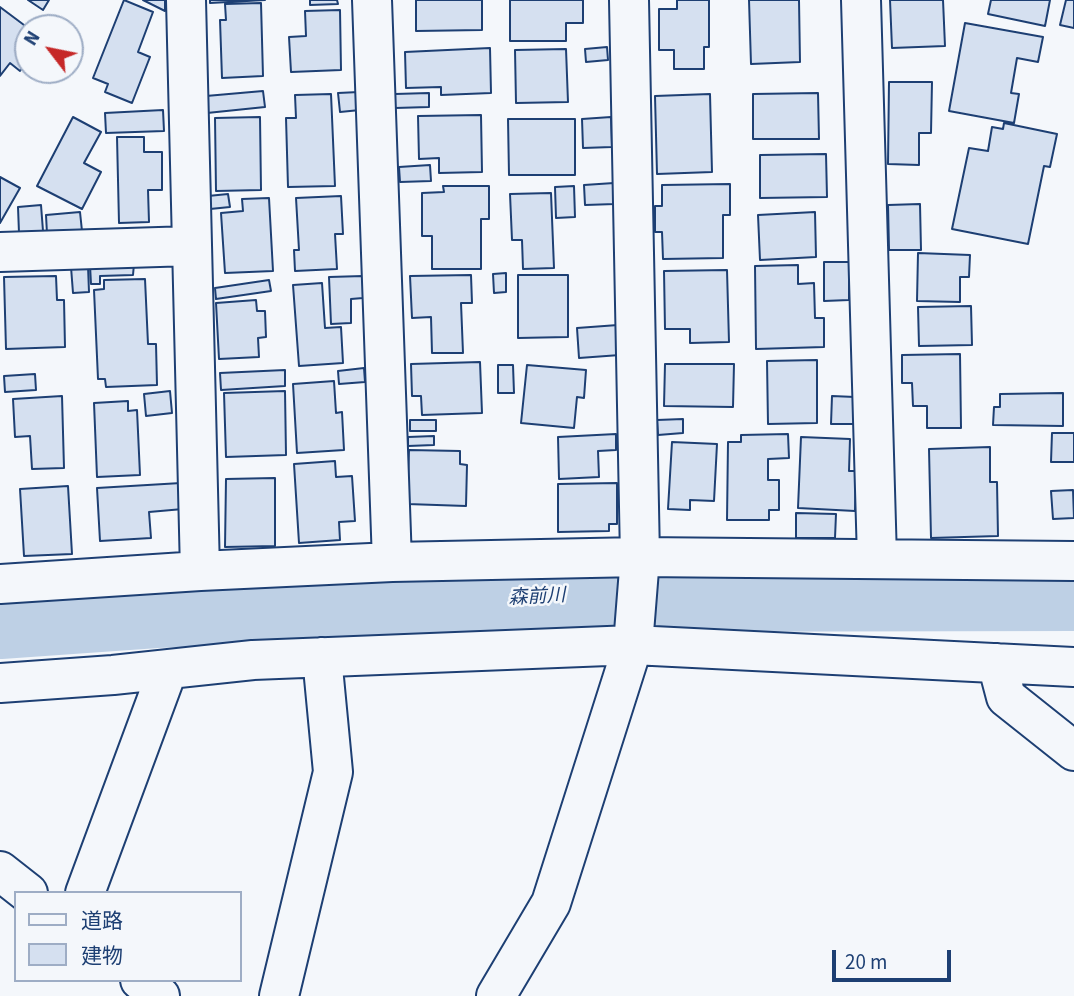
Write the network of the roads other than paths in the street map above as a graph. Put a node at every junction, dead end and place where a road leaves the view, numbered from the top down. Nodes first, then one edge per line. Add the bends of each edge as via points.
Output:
1 (186, 0) edge
2 (372, 0) edge
3 (629, 0) edge
4 (861, 0) edge
5 (191, 246) junction
6 (0, 252) edge
7 (640, 557) junction
8 (877, 559) junction
9 (1074, 561) edge
10 (392, 562) junction
11 (200, 571) junction
12 (0, 584) edge
13 (633, 645) junction
14 (321, 657) junction
15 (997, 663) junction
16 (1074, 667) edge
17 (168, 669) junction
18 (0, 683) edge
19 (1074, 751) edge
20 (0, 871) edge
21 (25, 891) edge
22 (86, 891) edge
23 (142, 982) edge
24 (160, 996) edge
25 (279, 996) edge
26 (496, 996) edge

1 - 5 street
2 - 10 street
3 - 7 street
4 - 8 street
5 - 6 street
5 - 11 street
7 - 8 street
7 - 10 street
7 - 13 street
8 - 9 street
10 - 11 street
11 - 12 street
13 - 14 street
13 - 15 street
13 - 26 street via 551,903
14 - 17 street
14 - 25 street via 333,772
15 - 16 street
15 - 19 street via 1006,698
17 - 18 street
17 - 22 street
20 - 21 street
23 - 24 street

